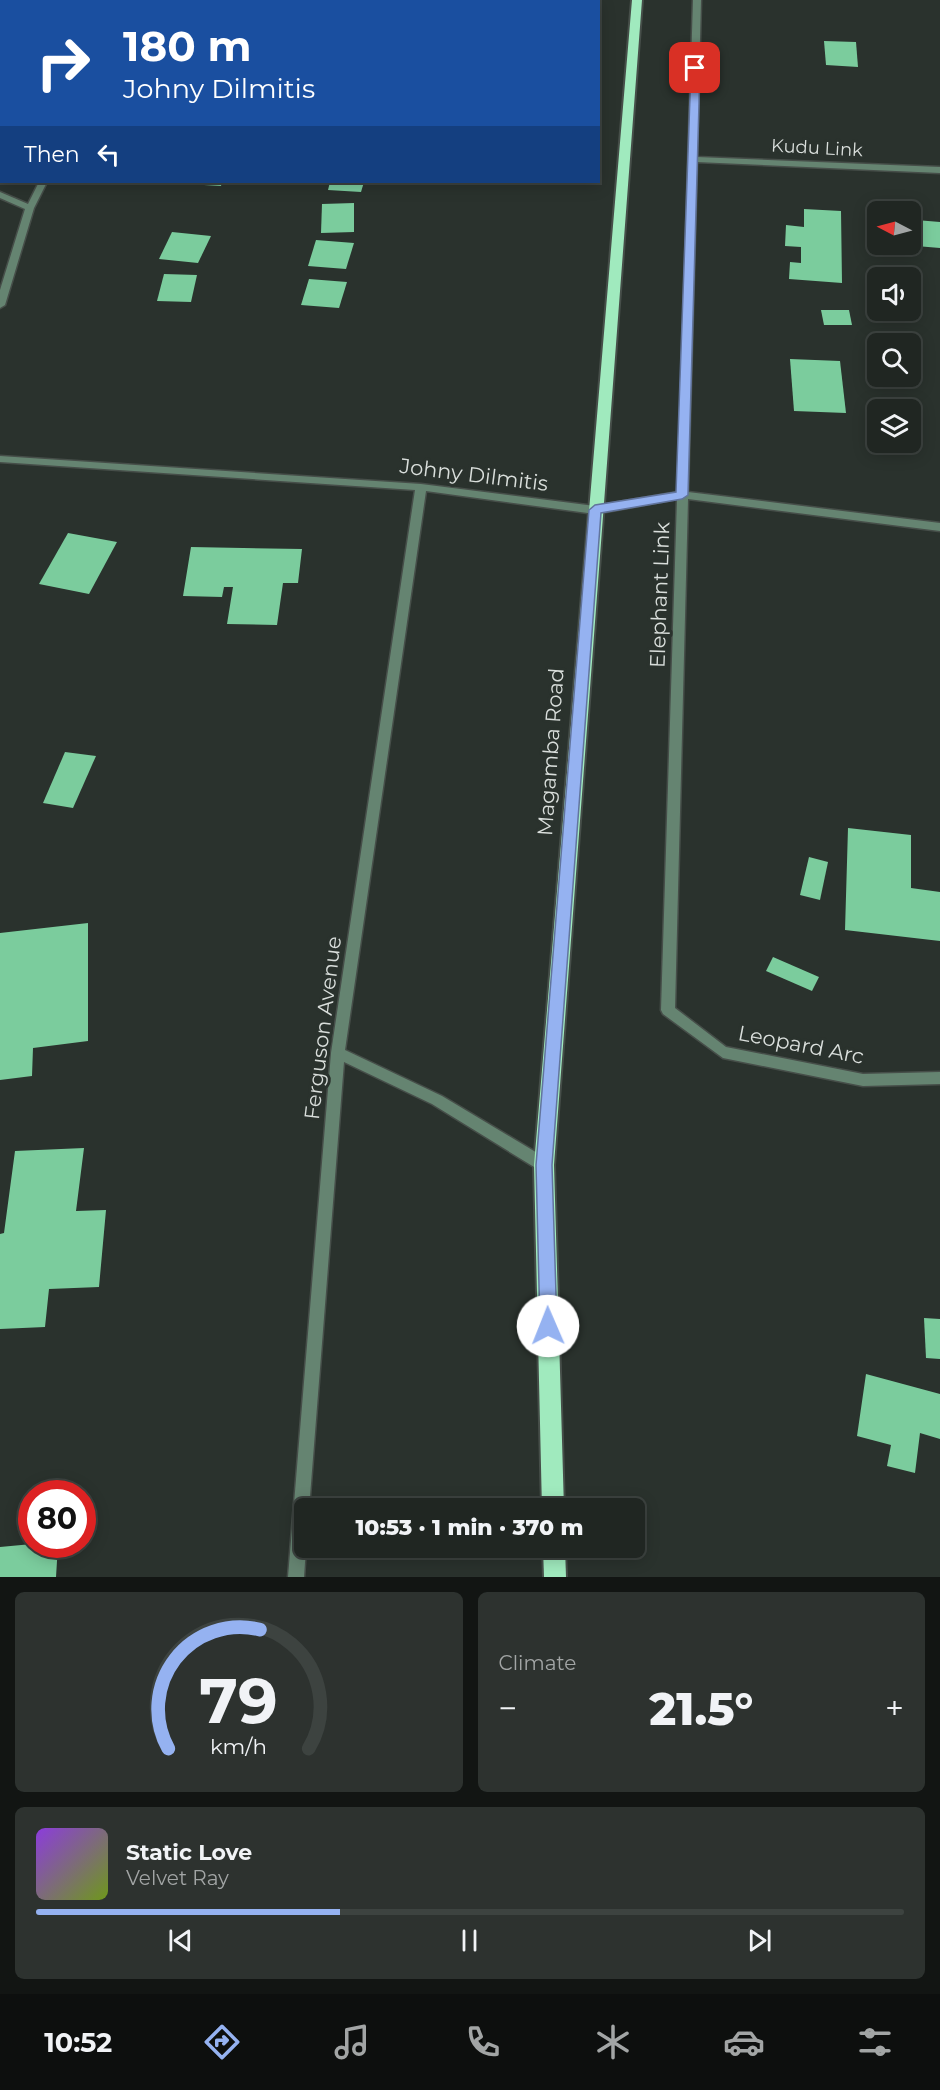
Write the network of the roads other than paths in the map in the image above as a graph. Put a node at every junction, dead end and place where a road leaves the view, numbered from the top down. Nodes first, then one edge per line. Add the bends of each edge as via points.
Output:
1 (638, 0) edge
2 (698, 0) edge
3 (693, 159) junction
4 (940, 170) edge
5 (42, 183) edge
6 (0, 195) edge
7 (30, 208) junction
8 (0, 305) edge
9 (0, 459) edge
10 (421, 487) junction
11 (682, 495) junction
12 (595, 510) junction
13 (940, 527) edge
14 (668, 1010) joint
15 (338, 1053) junction
16 (940, 1078) edge
17 (544, 1165) junction
18 (553, 1498) edge
19 (554, 1558) edge
20 (296, 1577) edge
21 (555, 1577) edge

1 - 12 highway, Magamba Road
2 - 3 street, Elephant Link
3 - 4 street, Kudu Link
3 - 11 street, Elephant Link
5 - 7 street
6 - 7 street
7 - 8 street
9 - 10 street, Johny Dilmitis
10 - 12 street, Johny Dilmitis
10 - 15 street, Ferguson Avenue
11 - 12 street, Johny Dilmitis
11 - 13 street, Johny Dilmitis
11 - 14 street, Elephant Link
12 - 17 highway, Magamba Road
14 - 16 street, Leopard Arc via 723,1052 863,1080
15 - 17 street via 437,1100
15 - 20 street, Ferguson Avenue
17 - 18 highway, Magamba Road
19 - 21 highway

